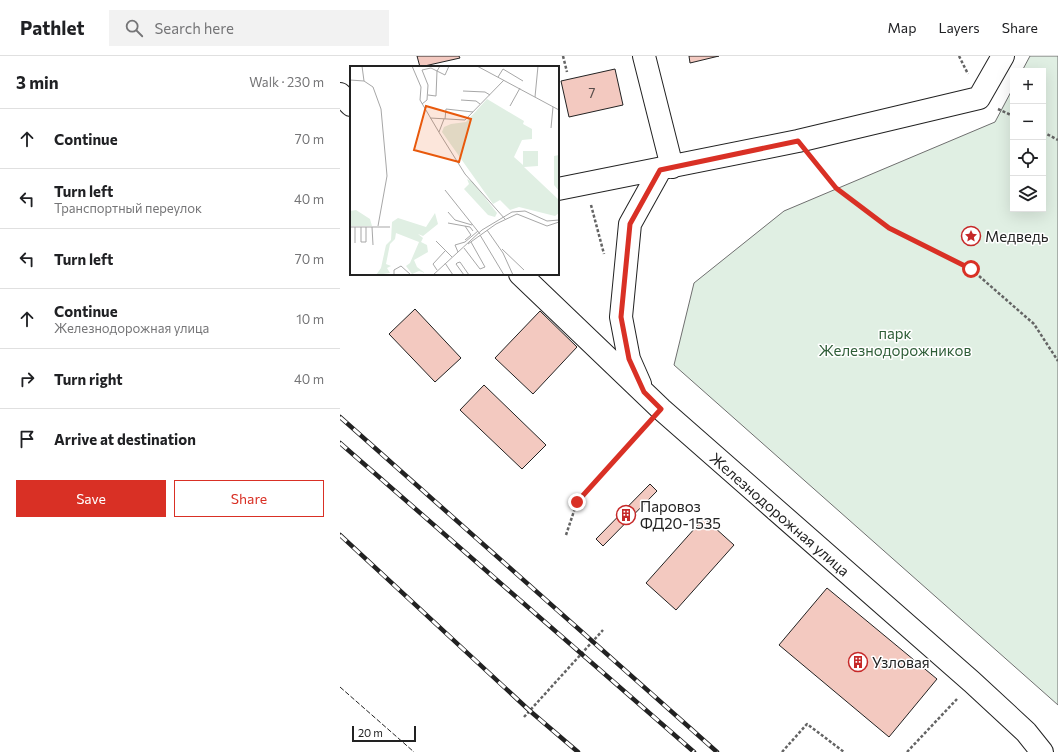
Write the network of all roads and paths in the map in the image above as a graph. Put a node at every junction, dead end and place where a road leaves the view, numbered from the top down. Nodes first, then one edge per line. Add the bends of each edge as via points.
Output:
1 (563, 56) edge
2 (644, 56) edge
3 (1003, 56) edge
4 (567, 72) dead end
5 (340, 94) edge
6 (350, 104) edge
7 (1046, 134) edge
8 (1058, 140) edge
9 (798, 141) junction
10 (666, 168) junction
11 (585, 184) junction
12 (559, 189) edge
13 (605, 258) dead end
14 (521, 275) edge
15 (1058, 361) edge
16 (644, 392) junction
17 (661, 409) junction
18 (566, 535) dead end
19 (603, 630) dead end
20 (972, 682) junction
21 (524, 718) dead end
22 (782, 752) edge
23 (844, 752) edge
24 (907, 752) edge
25 (1042, 752) edge

1 - 4 path
2 - 10 street
3 - 9 street via 979,98
5 - 6 street
7 - 8 path
9 - 10 street
9 - 15 path via 836,188 889,228 971,269 1034,324
10 - 11 street
10 - 16 street via 630,224 621,317 629,359
11 - 12 street
11 - 13 path
14 - 16 street, Железнодорожная улица
16 - 17 street, Железнодорожная улица
17 - 18 path via 577,502
17 - 20 street, Железнодорожная улица
19 - 21 path
20 - 24 path
20 - 25 street, Железнодорожная улица via 1026,732
22 - 23 path via 807,724

